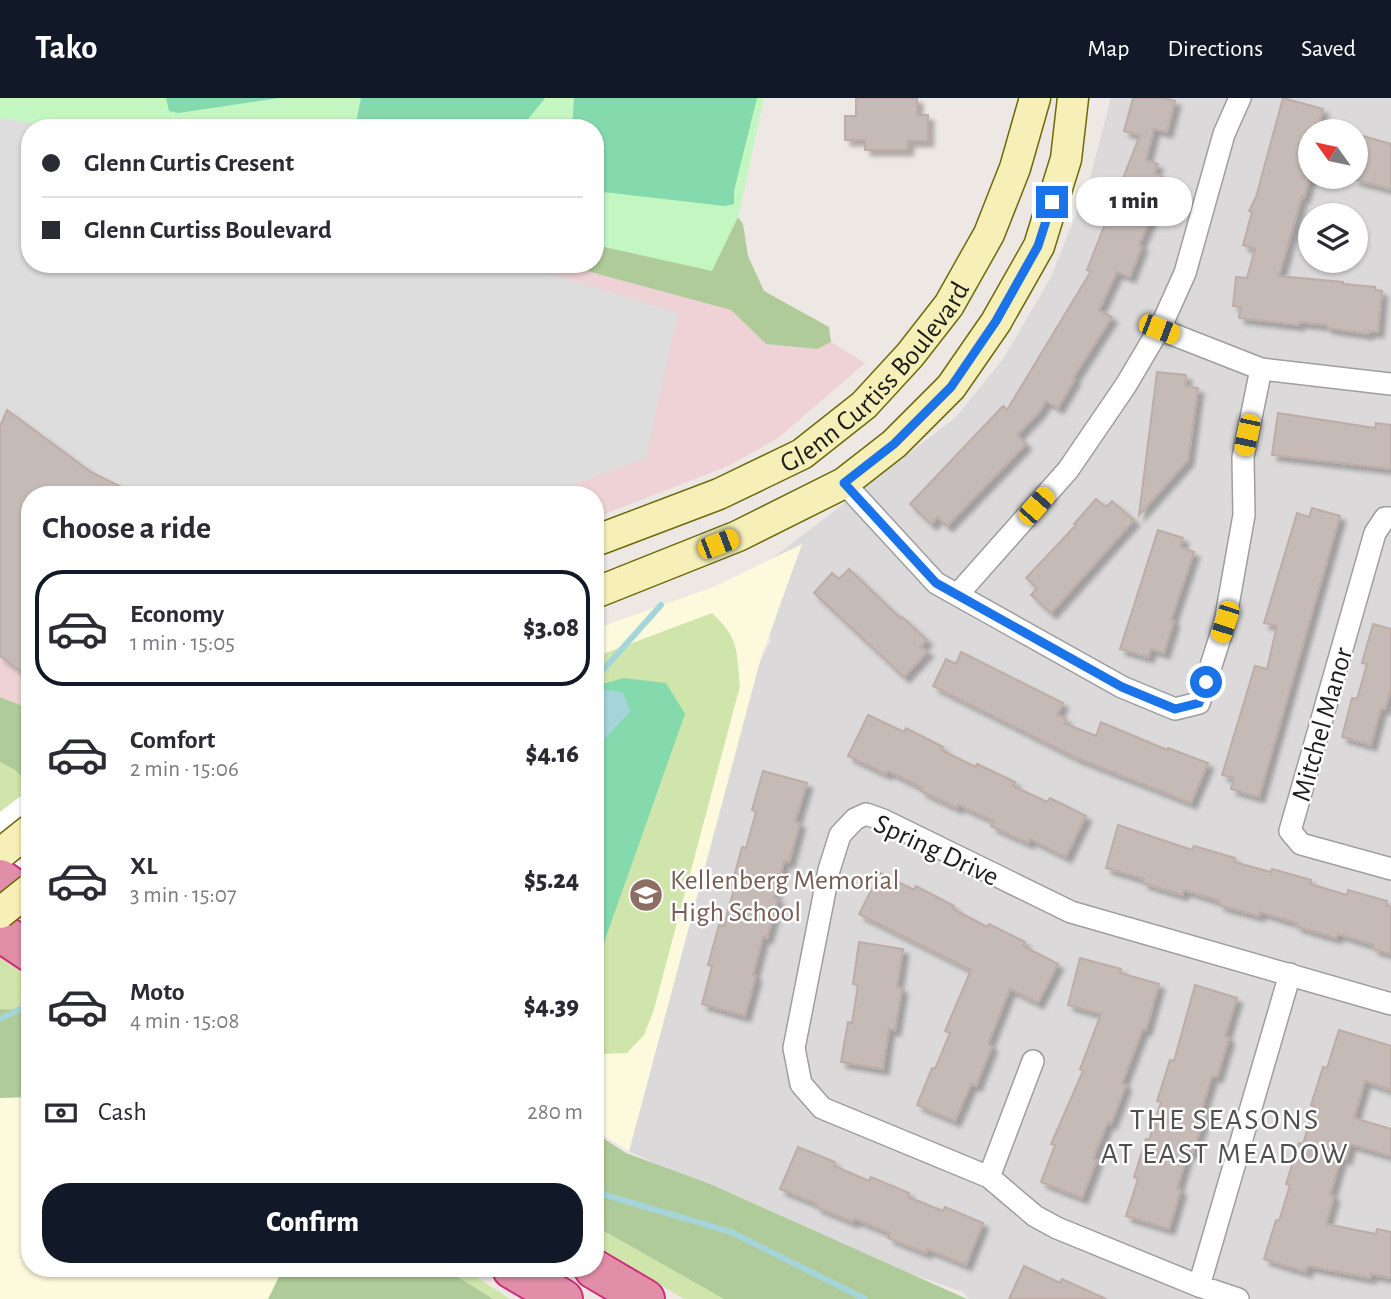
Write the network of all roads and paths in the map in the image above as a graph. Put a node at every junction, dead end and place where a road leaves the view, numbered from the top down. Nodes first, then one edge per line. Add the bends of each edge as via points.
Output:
1 (1035, 98) edge
2 (1073, 98) edge
3 (1083, 98) edge
4 (1240, 98) edge
5 (1066, 159) junction
6 (1159, 329) junction
7 (1261, 369) junction
8 (1391, 384) edge
9 (844, 483) junction
10 (1391, 518) edge
11 (604, 538) edge
12 (604, 589) edge
13 (958, 594) junction
14 (21, 837) edge
15 (0, 854) edge
16 (1391, 869) edge
17 (0, 879) edge
18 (21, 894) edge
19 (21, 896) edge
20 (0, 913) edge
21 (0, 932) edge
22 (21, 946) edge
23 (1290, 974) junction
24 (1391, 1004) edge
25 (1033, 1061) dead end
26 (989, 1177) junction
27 (604, 1275) edge
28 (526, 1277) edge
29 (1199, 1286) junction
30 (564, 1299) edge
31 (645, 1299) edge
32 (1238, 1299) edge

1 - 11 main road, Glenn Curtiss Boulevard via 989,234 949,304 911,355 864,405 802,454 719,494
2 - 5 main road, Glenn Curtiss Boulevard
3 - 5 main road
4 - 6 street via 1224,134 1185,273
5 - 9 main road, Glenn Curtiss Boulevard via 1038,246 989,332 951,387 894,444
6 - 7 street
6 - 13 street via 1068,470
7 - 8 street
7 - 13 street via 1243,457 1244,515 1227,609 1199,703 1175,709 1122,687
9 - 12 main road, Glenn Curtiss Boulevard via 738,536
9 - 13 street via 936,583
10 - 16 street, Mitchel Manor via 1385,518 1375,533 1290,831 1301,844
14 - 15 main road
17 - 18 highway
19 - 20 main road, bridge
21 - 22 highway
23 - 24 street, Spring Drive
23 - 26 street, Spring Drive via 1071,912 883,820 866,814 855,819 840,835 829,870 794,1048 801,1084 822,1108
23 - 29 street
25 - 26 street
26 - 29 street, Spring Drive via 1035,1216 1057,1228
27 - 31 highway
28 - 30 highway
29 - 32 street, Spring Drive

